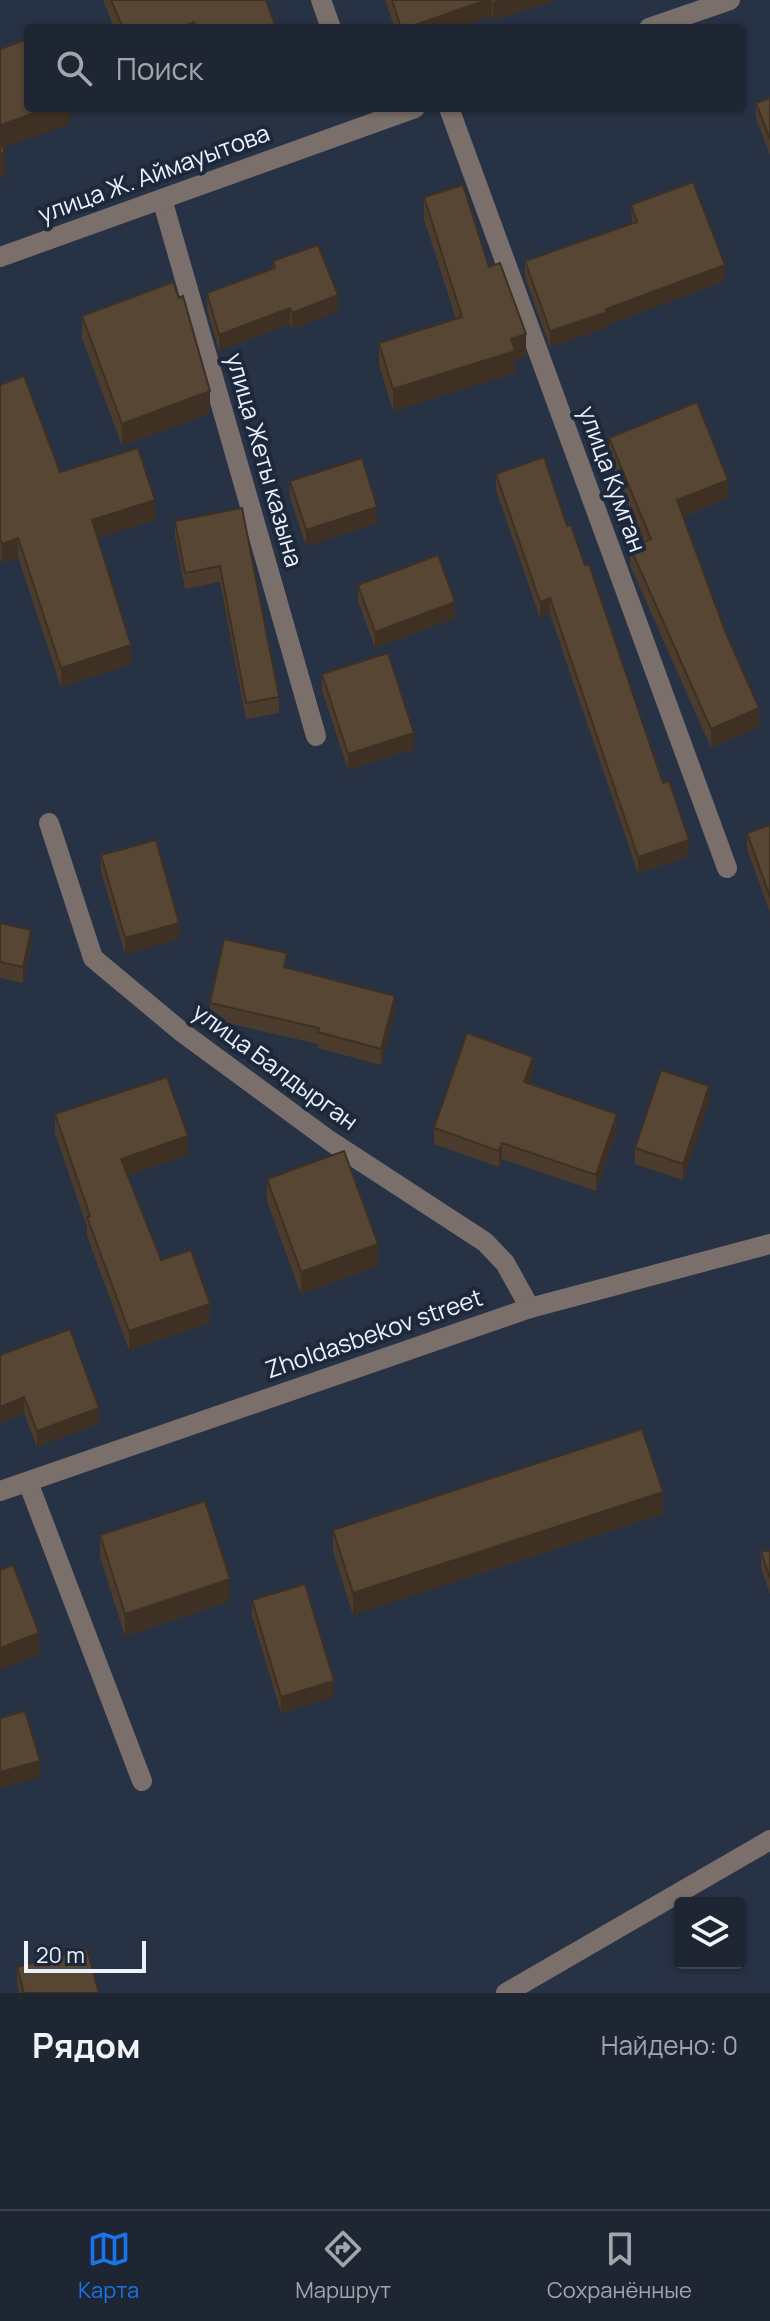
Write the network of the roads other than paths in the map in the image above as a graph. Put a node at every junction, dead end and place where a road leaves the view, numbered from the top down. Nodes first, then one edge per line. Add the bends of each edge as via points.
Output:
1 (321, 0) edge
2 (730, 0) edge
3 (330, 24) edge
4 (661, 24) edge
5 (390, 112) edge
6 (450, 112) edge
7 (364, 116) edge
8 (162, 199) junction
9 (0, 257) edge
10 (316, 736) dead end
11 (49, 823) dead end
12 (727, 868) dead end
13 (770, 1246) edge
14 (530, 1308) junction
15 (28, 1482) junction
16 (0, 1491) edge
17 (142, 1781) dead end
18 (770, 1841) edge
19 (506, 1993) edge

1 - 3 street
2 - 4 street
5 - 7 street, улица Ж. Аймауытова
6 - 12 street, улица Кумган
7 - 8 street, улица Ж. Аймауытова
8 - 9 street, улица Ж. Аймауытова
8 - 10 street, улица Жеты казына
11 - 14 street, улица Балдырган via 93,958 183,1033 330,1141 485,1242 505,1263
13 - 14 street, Zholdasbekov street
14 - 15 street, Zholdasbekov street
15 - 16 street, Zholdasbekov street
15 - 17 street
18 - 19 street

